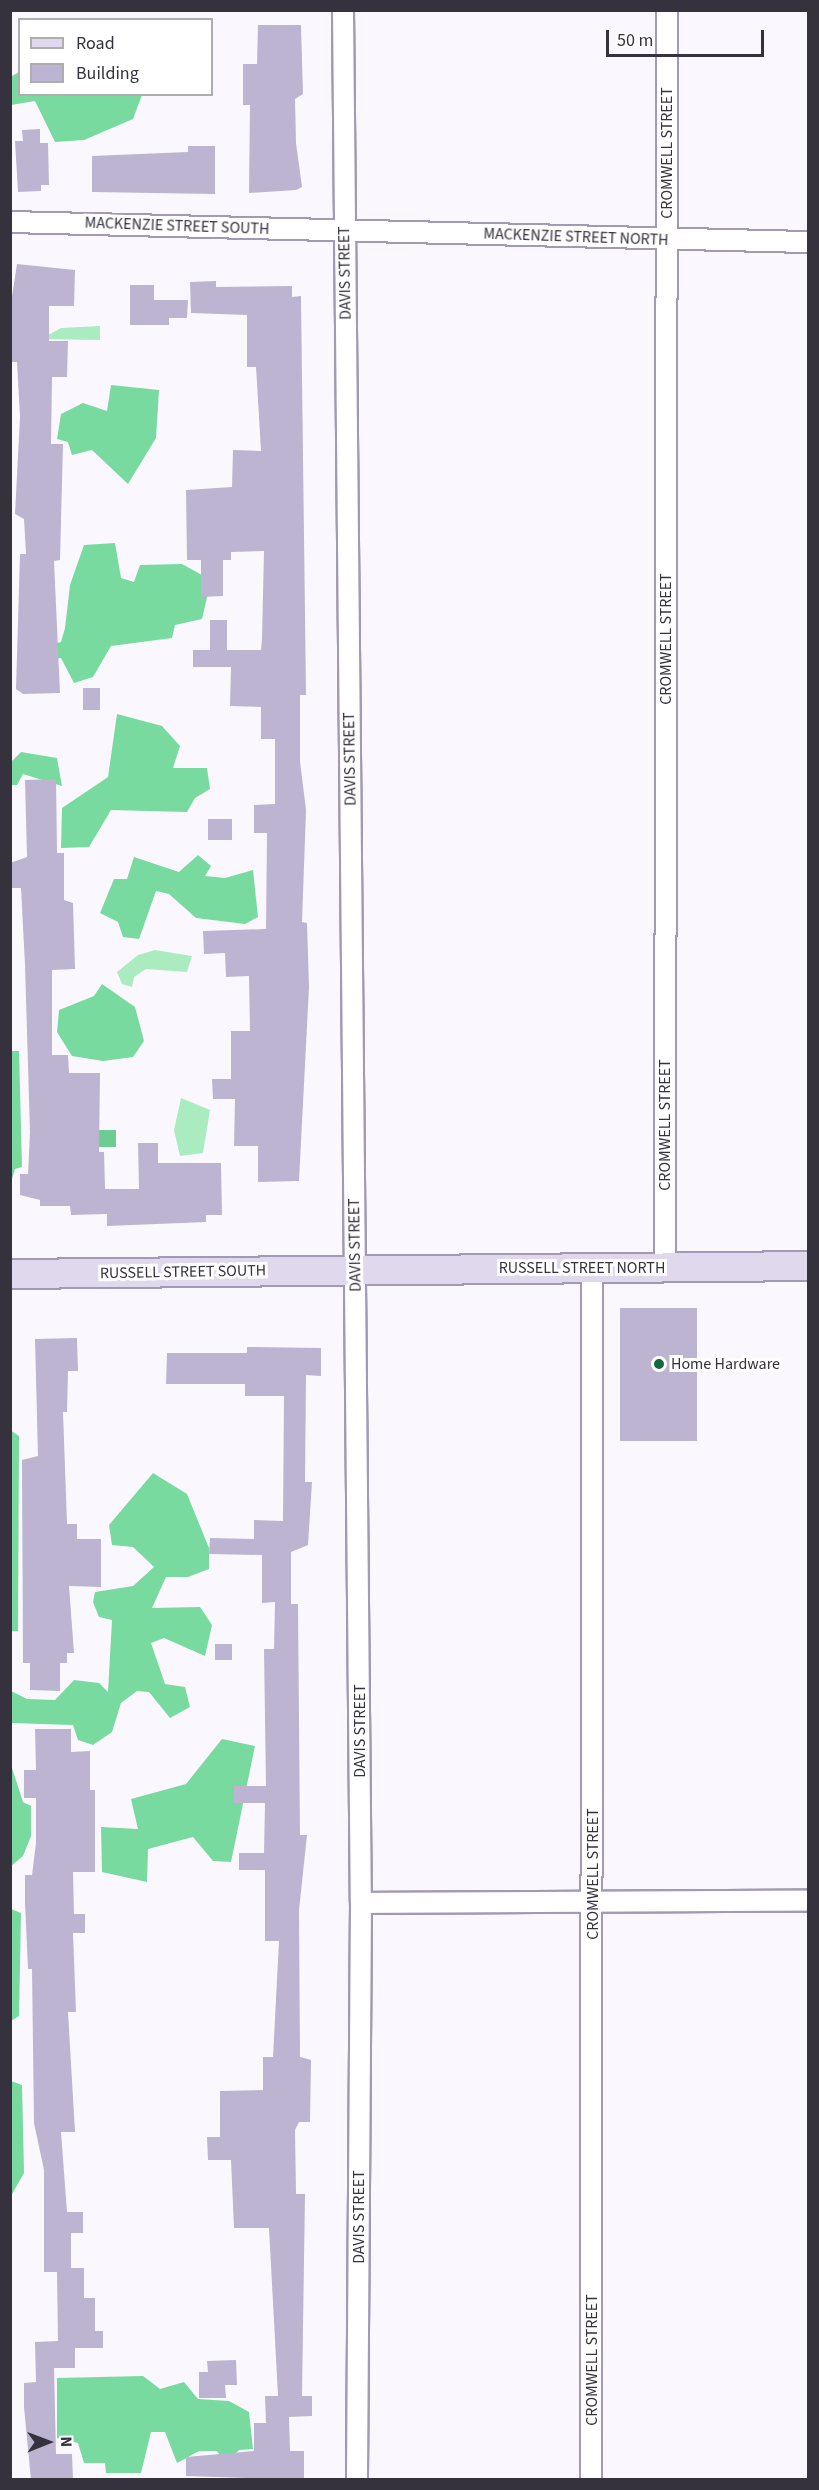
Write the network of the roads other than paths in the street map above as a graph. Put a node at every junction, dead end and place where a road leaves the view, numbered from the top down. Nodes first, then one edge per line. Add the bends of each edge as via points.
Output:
1 (344, 10) edge
2 (667, 10) edge
3 (10, 222) edge
4 (344, 231) junction
5 (667, 240) junction
6 (808, 242) edge
7 (808, 1266) edge
8 (592, 1268) junction
9 (664, 1268) junction
10 (356, 1271) junction
11 (10, 1274) edge
12 (808, 1901) edge
13 (593, 1902) junction
14 (361, 1903) junction
15 (357, 2480) edge
16 (591, 2480) edge

1 - 4 street, DAVIS STREET
2 - 5 street, CROMWELL STREET
3 - 4 street, MACKENZIE STREET SOUTH
4 - 5 street, MACKENZIE STREET NORTH
4 - 10 street, DAVIS STREET
5 - 6 street, MACKENZIE STREET NORTH
5 - 9 street, CROMWELL STREET
7 - 9 street, RUSSELL STREET NORTH
8 - 9 street, RUSSELL STREET NORTH
8 - 10 street, RUSSELL STREET NORTH
8 - 13 street, CROMWELL STREET
10 - 11 street, RUSSELL STREET SOUTH
10 - 14 street, DAVIS STREET
12 - 13 street
13 - 14 street
13 - 16 street, CROMWELL STREET
14 - 15 street, DAVIS STREET

